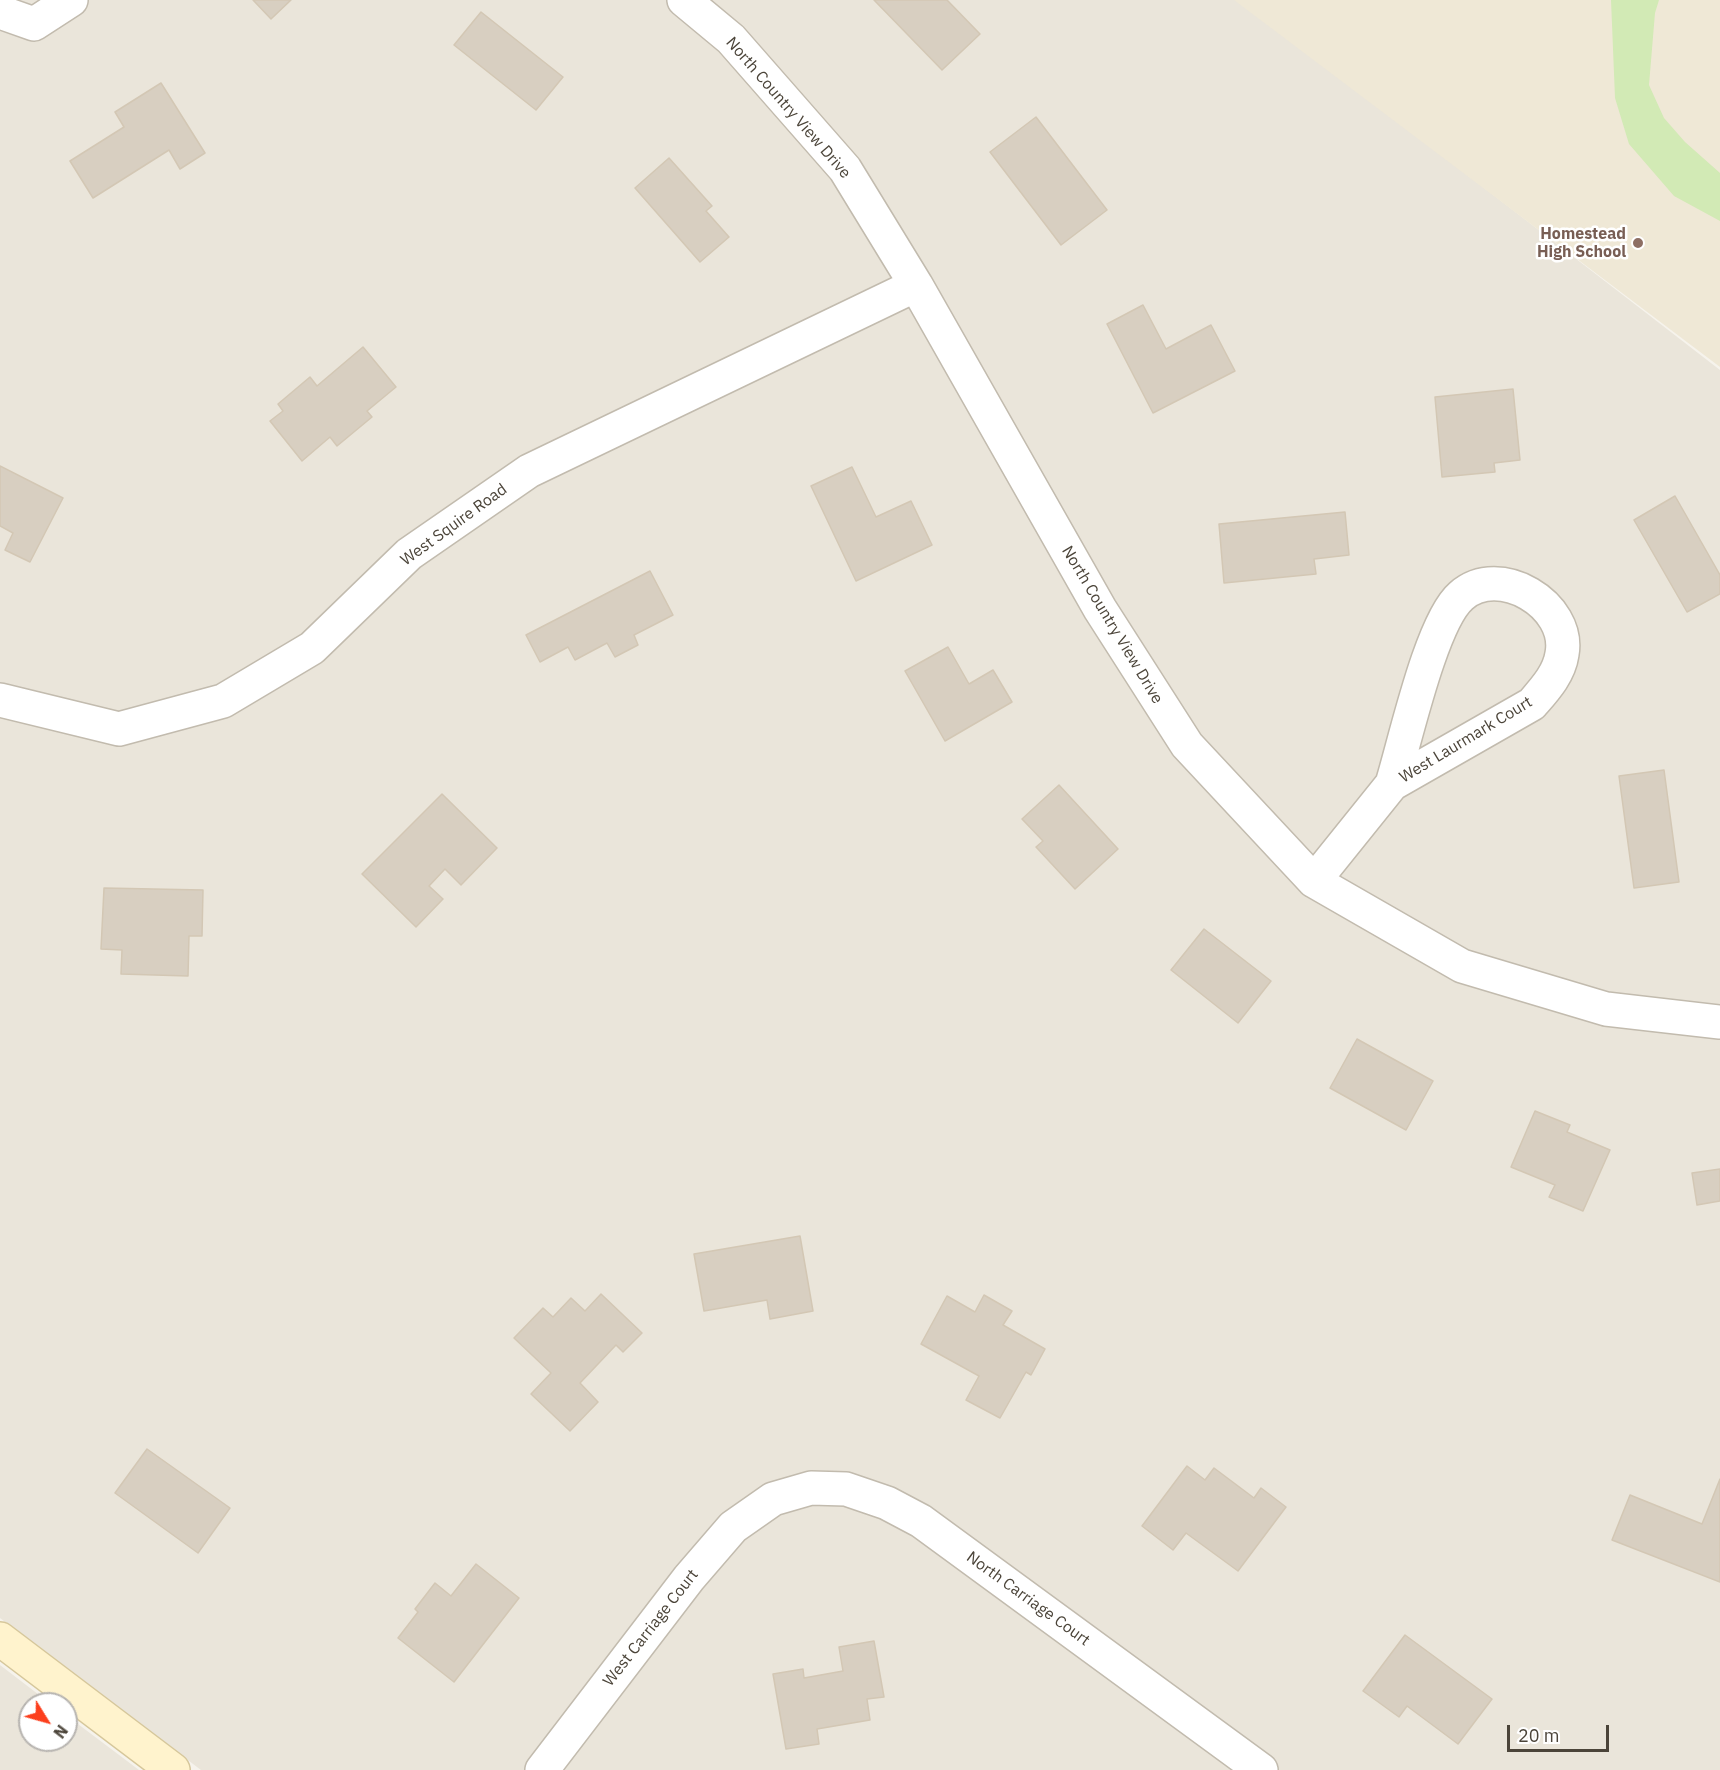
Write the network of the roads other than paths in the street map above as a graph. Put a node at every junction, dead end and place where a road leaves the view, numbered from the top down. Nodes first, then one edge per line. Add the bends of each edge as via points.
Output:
1 (71, 0) edge
2 (684, 0) edge
3 (0, 12) edge
4 (916, 285) junction
5 (0, 700) edge
6 (1392, 784) junction
7 (1314, 881) junction
8 (1720, 1022) edge
9 (773, 1498) joint
10 (0, 1639) edge
11 (173, 1770) edge
12 (542, 1770) edge
13 (1261, 1770) edge

1 - 3 street via 34,24
2 - 4 street, North Country View Drive via 731,39 845,169
4 - 5 street, West Squire Road via 529,471 409,554 312,648 223,701 119,729
4 - 7 street, North Country View Drive via 1100,609 1187,746
6 - 6 street, West Laurmark Court via 1532,704 1545,689 1558,670 1563,639 1556,621 1528,593 1509,584 1491,583 1461,596 1451,609 1432,647
6 - 7 street, West Laurmark Court
7 - 8 street, North Country View Drive via 1462,966 1606,1008
9 - 12 street, West Carriage Court via 733,1527 689,1578
9 - 13 street, North Carriage Court via 811,1488 846,1489 887,1503 921,1521
10 - 11 street

